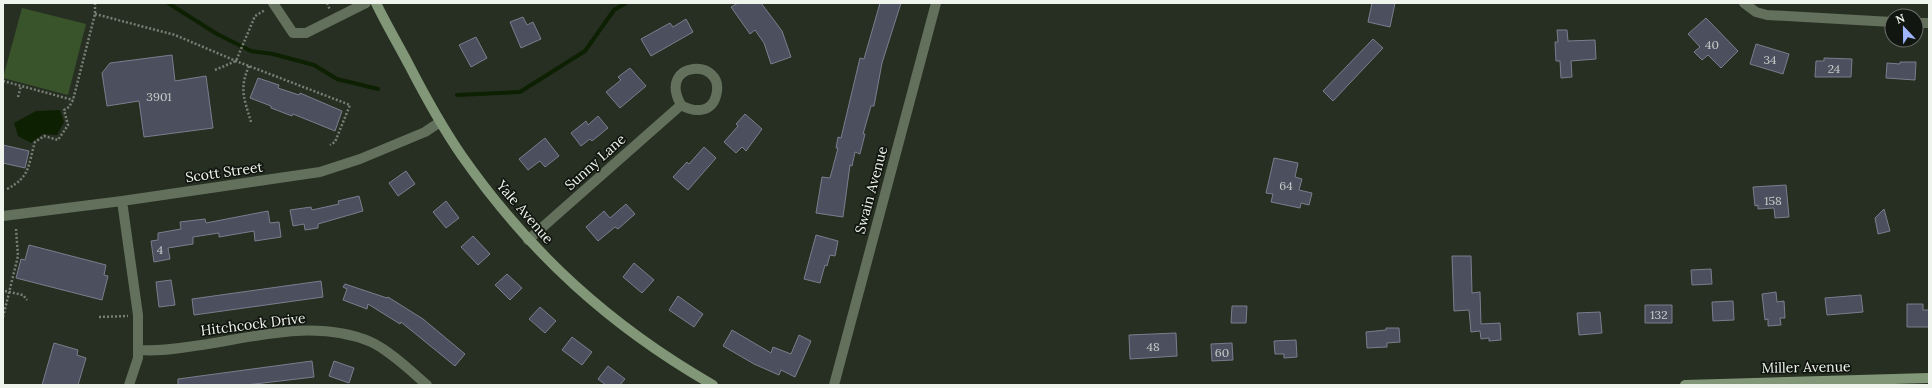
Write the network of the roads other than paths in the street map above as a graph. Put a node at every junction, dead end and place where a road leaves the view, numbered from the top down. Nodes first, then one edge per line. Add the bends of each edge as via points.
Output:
1 (366, 3) edge
2 (376, 3) edge
3 (936, 3) edge
4 (1744, 3) edge
5 (274, 4) edge
6 (1884, 22) edge
7 (681, 105) junction
8 (440, 122) junction
9 (122, 202) junction
10 (3, 216) edge
11 (528, 240) junction
12 (139, 350) junction
13 (1929, 378) edge
14 (1754, 384) edge
15 (129, 385) edge
16 (427, 385) edge
17 (713, 385) edge
18 (834, 385) edge
19 (1684, 385) edge

1 - 5 street via 306,33 293,33
2 - 8 main road, Yale Avenue
3 - 18 street, Swain Avenue
4 - 6 street via 1756,12 1767,15
7 - 7 street via 690,110 700,111 709,108 716,99 718,90 712,75 697,68 686,71 678,78 675,94
7 - 11 street, Sunny Lane
8 - 9 street, Scott Street via 425,132 320,172
8 - 11 main road, Yale Avenue via 482,184
9 - 10 street, Scott Street
9 - 12 street via 138,315
11 - 17 main road, Yale Avenue via 558,271 617,322 650,347
12 - 15 street
12 - 16 street, Hitchcock Drive via 164,351 280,332 328,331 372,343 405,365
13 - 14 main road, Miller Avenue
14 - 19 main road, Miller Avenue

